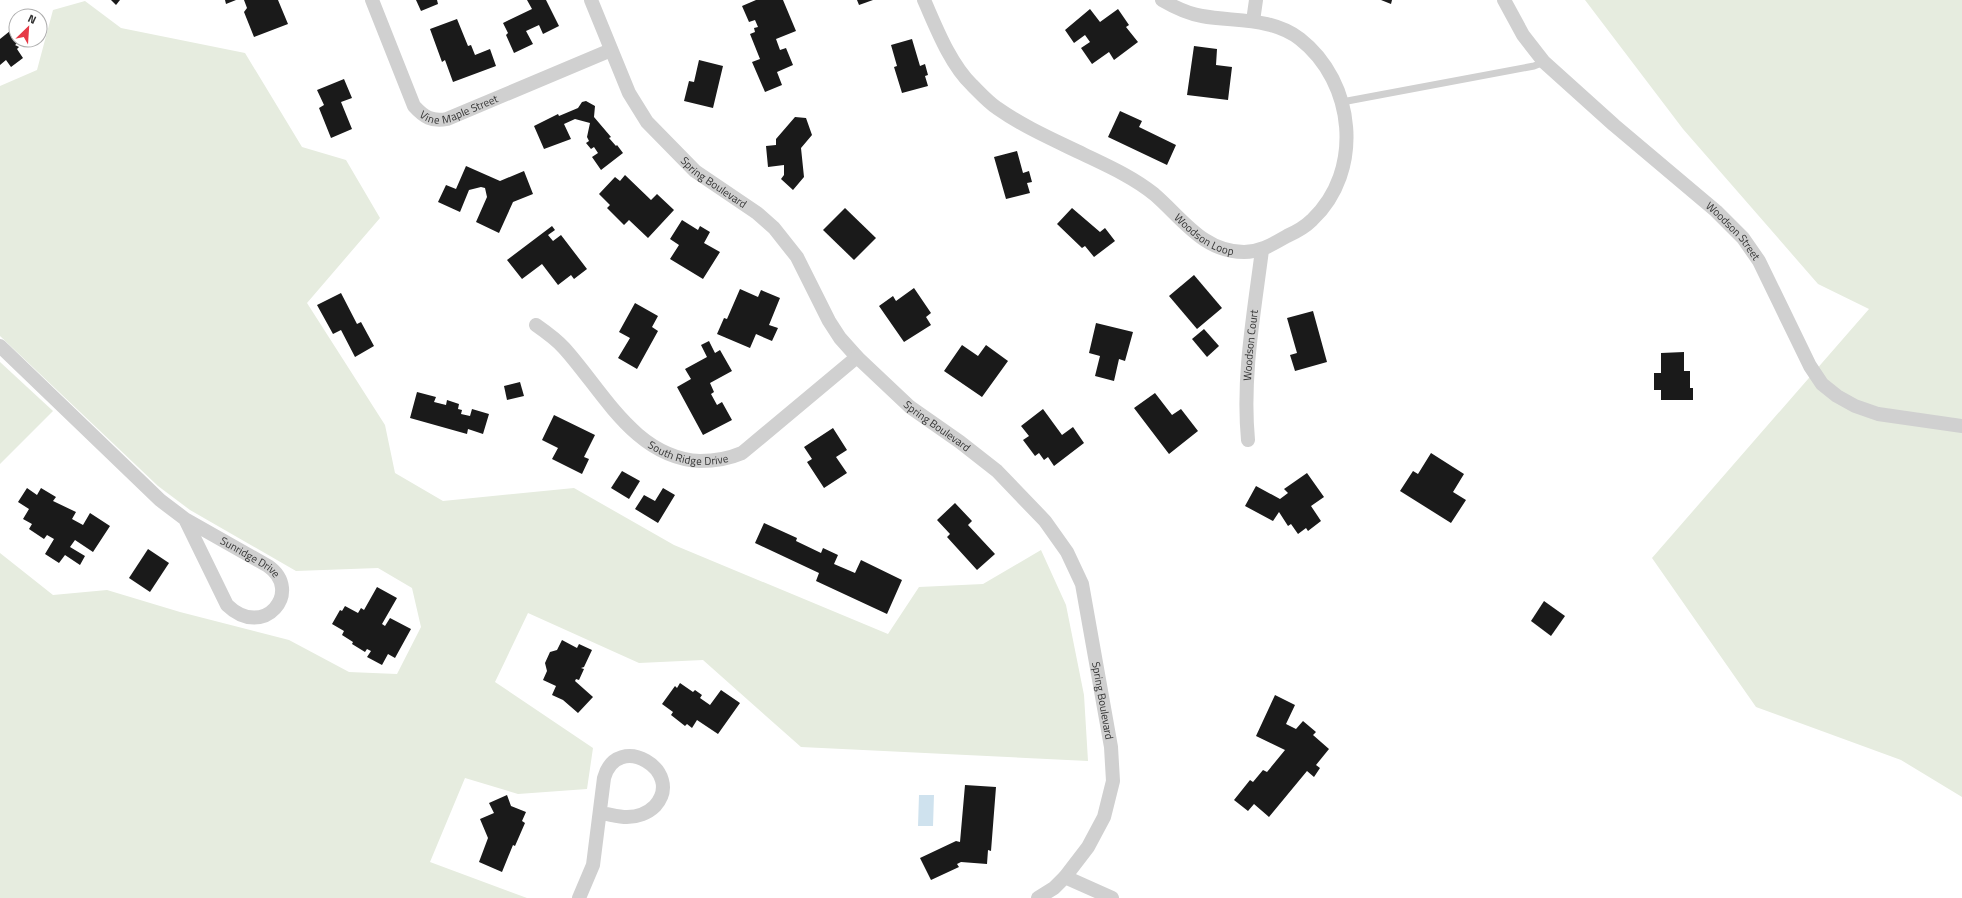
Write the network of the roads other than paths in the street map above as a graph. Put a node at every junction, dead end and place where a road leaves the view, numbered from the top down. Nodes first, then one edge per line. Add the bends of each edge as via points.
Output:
1 (372, 0) edge
2 (591, 0) edge
3 (924, 0) edge
4 (1162, 0) edge
5 (1256, 0) edge
6 (1504, 0) edge
7 (1253, 21) junction
8 (611, 50) junction
9 (1544, 62) junction
10 (1342, 102) junction
11 (1262, 250) junction
12 (536, 325) dead end
13 (0, 346) edge
14 (857, 357) junction
15 (1962, 426) edge
16 (1248, 440) dead end
17 (185, 519) junction
18 (600, 813) junction
19 (1066, 877) junction
20 (579, 898) edge
21 (1038, 898) edge
22 (1112, 898) edge

1 - 8 street, Vine Maple Street via 414,106 420,113 434,120 447,119
2 - 8 street, Spring Boulevard
3 - 11 street, Woodson Loop via 944,45 969,83 995,107 1044,136 1136,181 1196,236 1212,245 1228,251
4 - 7 street, Woodson Loop via 1200,16
5 - 7 street
6 - 9 street, Woodson Street via 1523,35
7 - 10 street, Woodson Loop via 1271,24 1284,30 1311,48 1328,71
8 - 14 street, Spring Boulevard via 629,93 647,122 674,152 695,171 757,213 787,242 813,287 829,322
9 - 10 lane
9 - 15 street, Woodson Street via 1716,211 1743,238 1759,261 1810,366 1822,384 1855,406 1878,414
10 - 11 street, Woodson Loop via 1347,127 1347,147 1335,190 1312,221
11 - 16 street, Woodson Court via 1248,356
12 - 14 street, South Ridge Drive via 565,349 632,430 658,449 691,461 720,460 742,453
13 - 17 street, Sunridge Drive via 151,492
14 - 19 street, Spring Boulevard via 910,407 997,471 1045,521 1067,552 1082,584 1111,747 1112,781 1104,817 1088,847
17 - 17 street, Sunridge Drive via 268,566 280,577 282,591 278,604 269,614 255,618 247,617 227,604
18 - 18 street via 631,817 644,814 652,809 660,797 662,777 653,766 640,758 619,758 606,773
18 - 20 street via 593,865
19 - 21 street, Spring Boulevard
19 - 22 street

